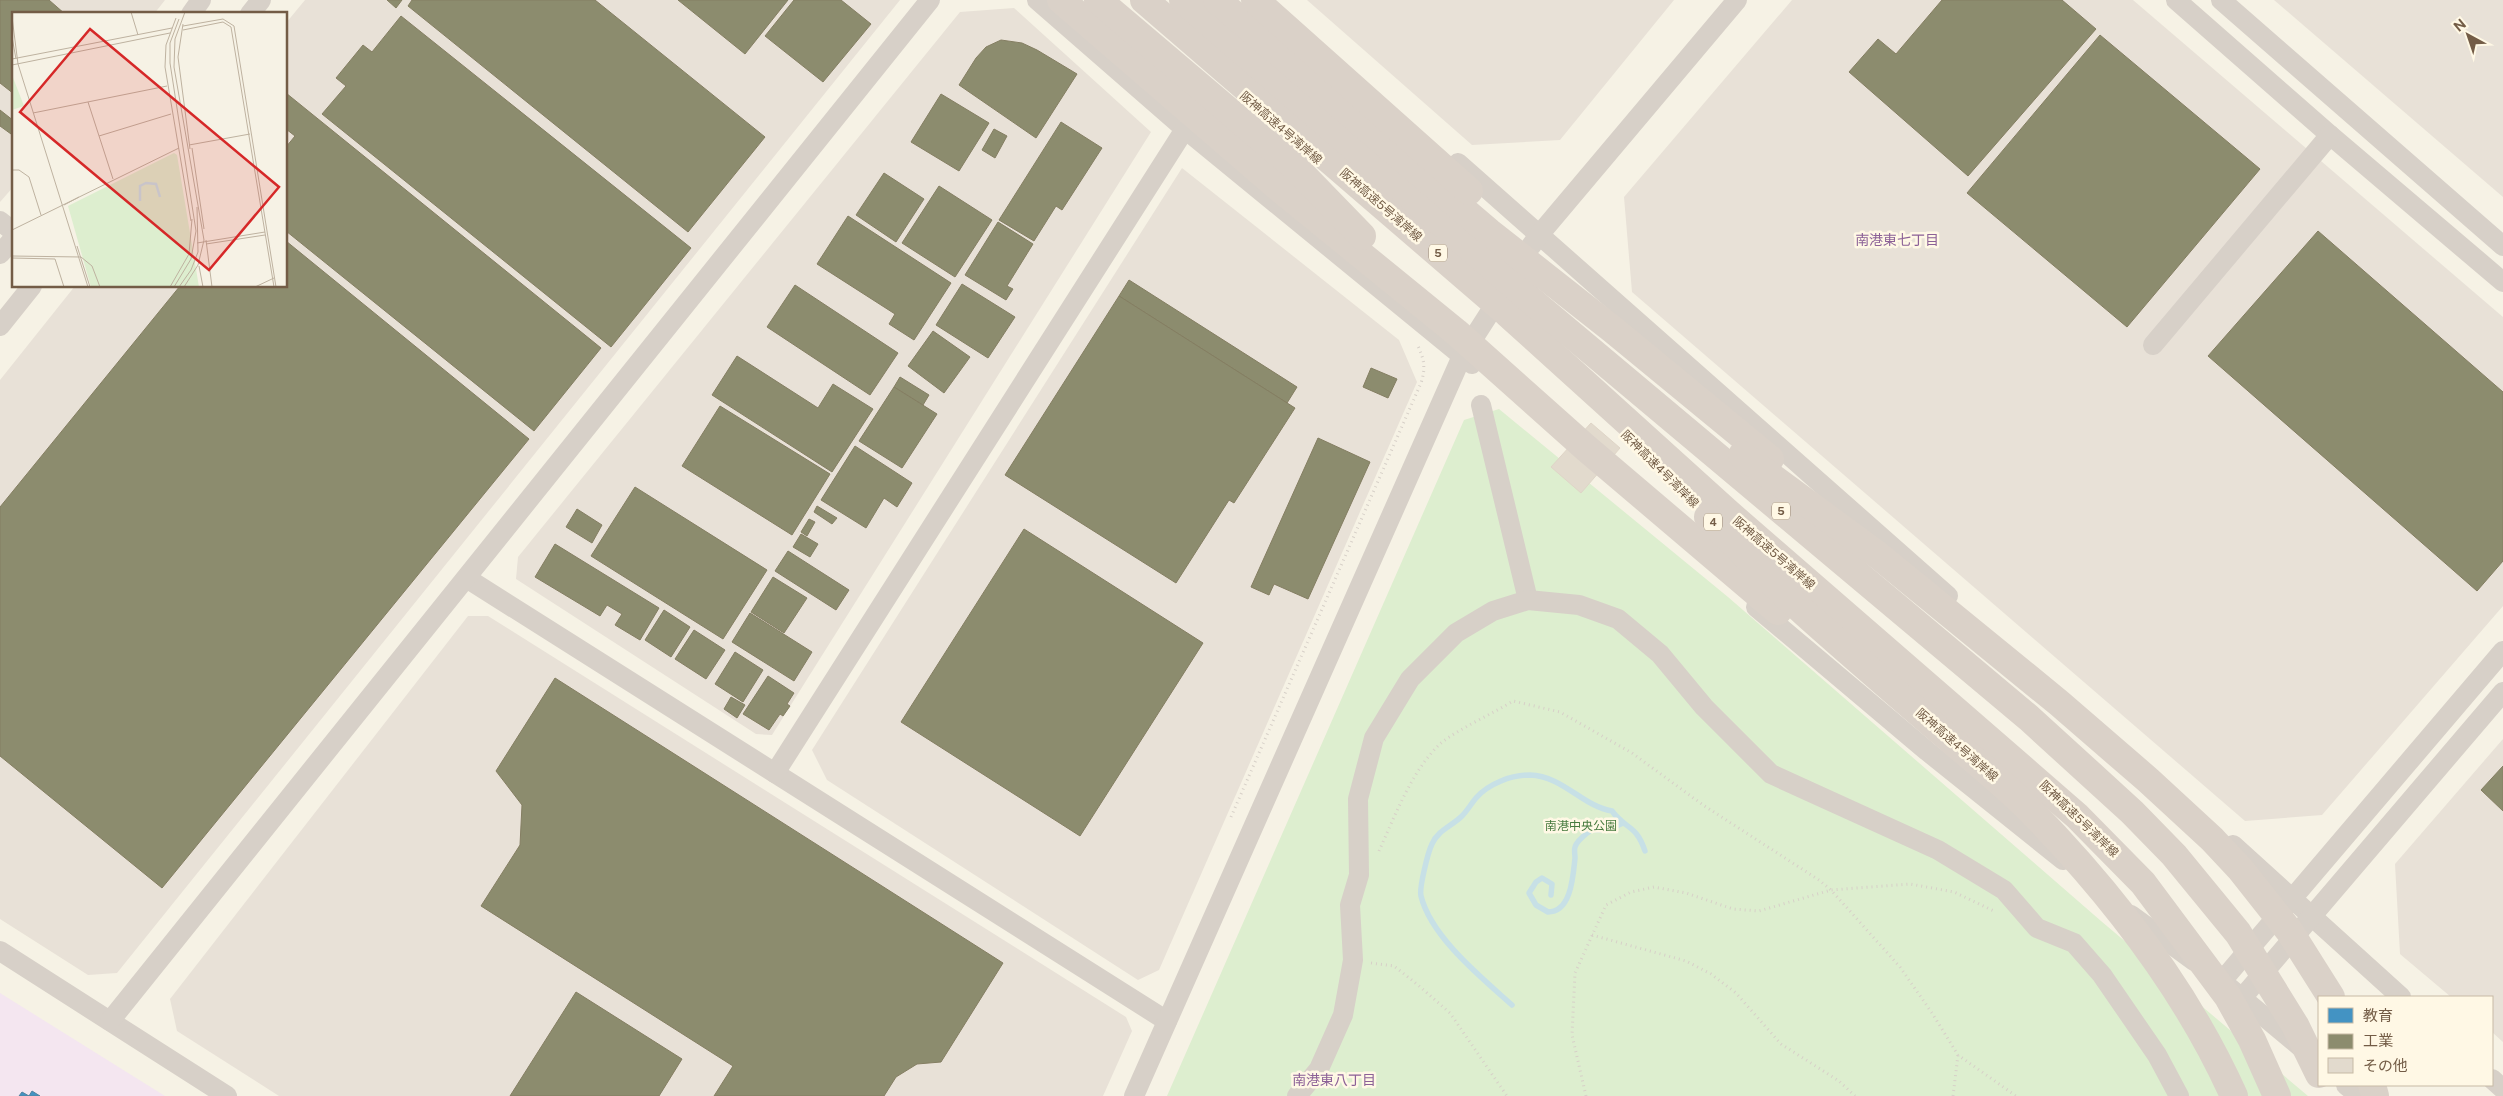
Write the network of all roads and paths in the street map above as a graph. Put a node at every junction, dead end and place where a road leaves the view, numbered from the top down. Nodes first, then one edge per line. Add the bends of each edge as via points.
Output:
1 (201, 0) edge
2 (261, 0) edge
3 (930, 0) edge
4 (1037, 0) edge
5 (1061, 0) edge
6 (1098, 0) edge
7 (1133, 0) edge
8 (1144, 0) edge
9 (1183, 0) edge
10 (1195, 0) edge
11 (1217, 0) edge
12 (1255, 0) edge
13 (1273, 0) edge
14 (1737, 0) edge
15 (2176, 0) edge
16 (2221, 0) edge
17 (192, 12) edge
18 (252, 12) edge
19 (1185, 129) junction
20 (2330, 135) junction
21 (0, 221) edge
22 (12, 230) edge
23 (1539, 235) junction
24 (12, 240) edge
25 (2503, 246) edge
26 (0, 254) edge
27 (2503, 282) edge
28 (30, 288) edge
29 (0, 326) edge
30 (1612, 329) junction
31 (1417, 343) dead end
32 (1459, 344) junction
33 (2153, 345) dead end
34 (1481, 406) dead end
35 (1569, 447) dead end
36 (1598, 473) dead end
37 (468, 578) junction
38 (1936, 585) junction
39 (1528, 600) junction
40 (2503, 651) edge
41 (2503, 692) edge
42 (775, 773) junction
43 (1231, 817) dead end
44 (1359, 875) junction
45 (1831, 890) junction
46 (2291, 899) junction
47 (1998, 912) dead end
48 (2310, 916) junction
49 (2145, 926) junction
50 (1592, 935) junction
51 (0, 952) edge
52 (1353, 960) junction
53 (2222, 981) junction
54 (2330, 996) edge
55 (2400, 996) edge
56 (2242, 998) junction
57 (1167, 1021) junction
58 (110, 1022) junction
59 (1958, 1055) junction
60 (2318, 1062) edge
61 (2318, 1072) edge
62 (2493, 1080) edge
63 (2347, 1086) edge
64 (2503, 1089) edge
65 (227, 1096) edge
66 (1134, 1096) edge
67 (1297, 1096) edge
68 (1507, 1096) edge
69 (1586, 1096) edge
70 (1855, 1096) edge
71 (1953, 1096) edge
72 (2016, 1096) edge
73 (2178, 1096) edge
74 (2234, 1096) edge
75 (2277, 1096) edge
76 (2359, 1096) edge

1 - 17 street
2 - 18 street
3 - 37 street
4 - 19 street
5 - 32 highway
6 - 32 highway via 1295,167
7 - 74 highway, 阪神高速4号湾岸線 / 4 via 1501,318 1657,465 1773,583 2028,809 2084,869 2168,978 2216,1056
8 - 75 highway, 阪神高速5号湾岸線 / 5 via 1507,313 1727,512 2084,822 2143,883 2228,997
9 - 61 highway, 阪神高速5号湾岸線 / 5 via 1540,308 2029,718 2132,812 2174,855 2238,933 2295,1025
10 - 54 highway via 1560,314 1658,393 1879,556 2121,756 2212,839 2241,870 2290,932
11 - 30 highway via 1489,232
12 - 30 highway via 1503,222
13 - 23 street
14 - 23 street
15 - 20 street
16 - 25 street
19 - 32 street
19 - 42 street
20 - 27 street
20 - 33 street
21 - 22 street
23 - 32 street
23 - 38 street
24 - 26 street
28 - 29 street
30 - 38 highway via 1744,439
31 - 43 path via 1425,370 1422,383
32 - 35 street
32 - 49 highway via 1932,740
32 - 57 street
34 - 39 street
36 - 49 street via 1928,750
37 - 42 street
37 - 58 street
38 - 46 street via 2098,720
39 - 44 street via 1493,611 1456,633 1410,679 1374,738 1358,799
39 - 73 street via 1579,606 1618,619 1660,654 1704,707 1771,774 1938,850 2004,890 2037,928 2074,943 2102,975 2157,1055
40 - 46 street
41 - 48 street
42 - 57 street
44 - 45 path via 1378,852 1422,766 1440,744 1514,701 1560,712 1632,754
44 - 52 street via 1350,905
45 - 47 path via 1910,884 1928,886 1954,892
45 - 50 path via 1759,910 1733,909 1686,893 1654,887 1630,892 1606,905
45 - 59 path via 1900,967
46 - 48 street
46 - 53 street
48 - 55 street
48 - 56 street
49 - 53 street
50 - 69 path via 1575,974 1572,1035
50 - 70 path via 1686,961 1711,974 1736,993 1781,1044 1840,1081
51 - 58 street
52 - 67 street via 1343,1015 1319,1068
52 - 68 path via 1394,966 1418,985 1450,1014
53 - 56 street
56 - 60 street
57 - 66 street
58 - 65 street
59 - 71 path
59 - 72 path
62 - 64 street
63 - 76 street

